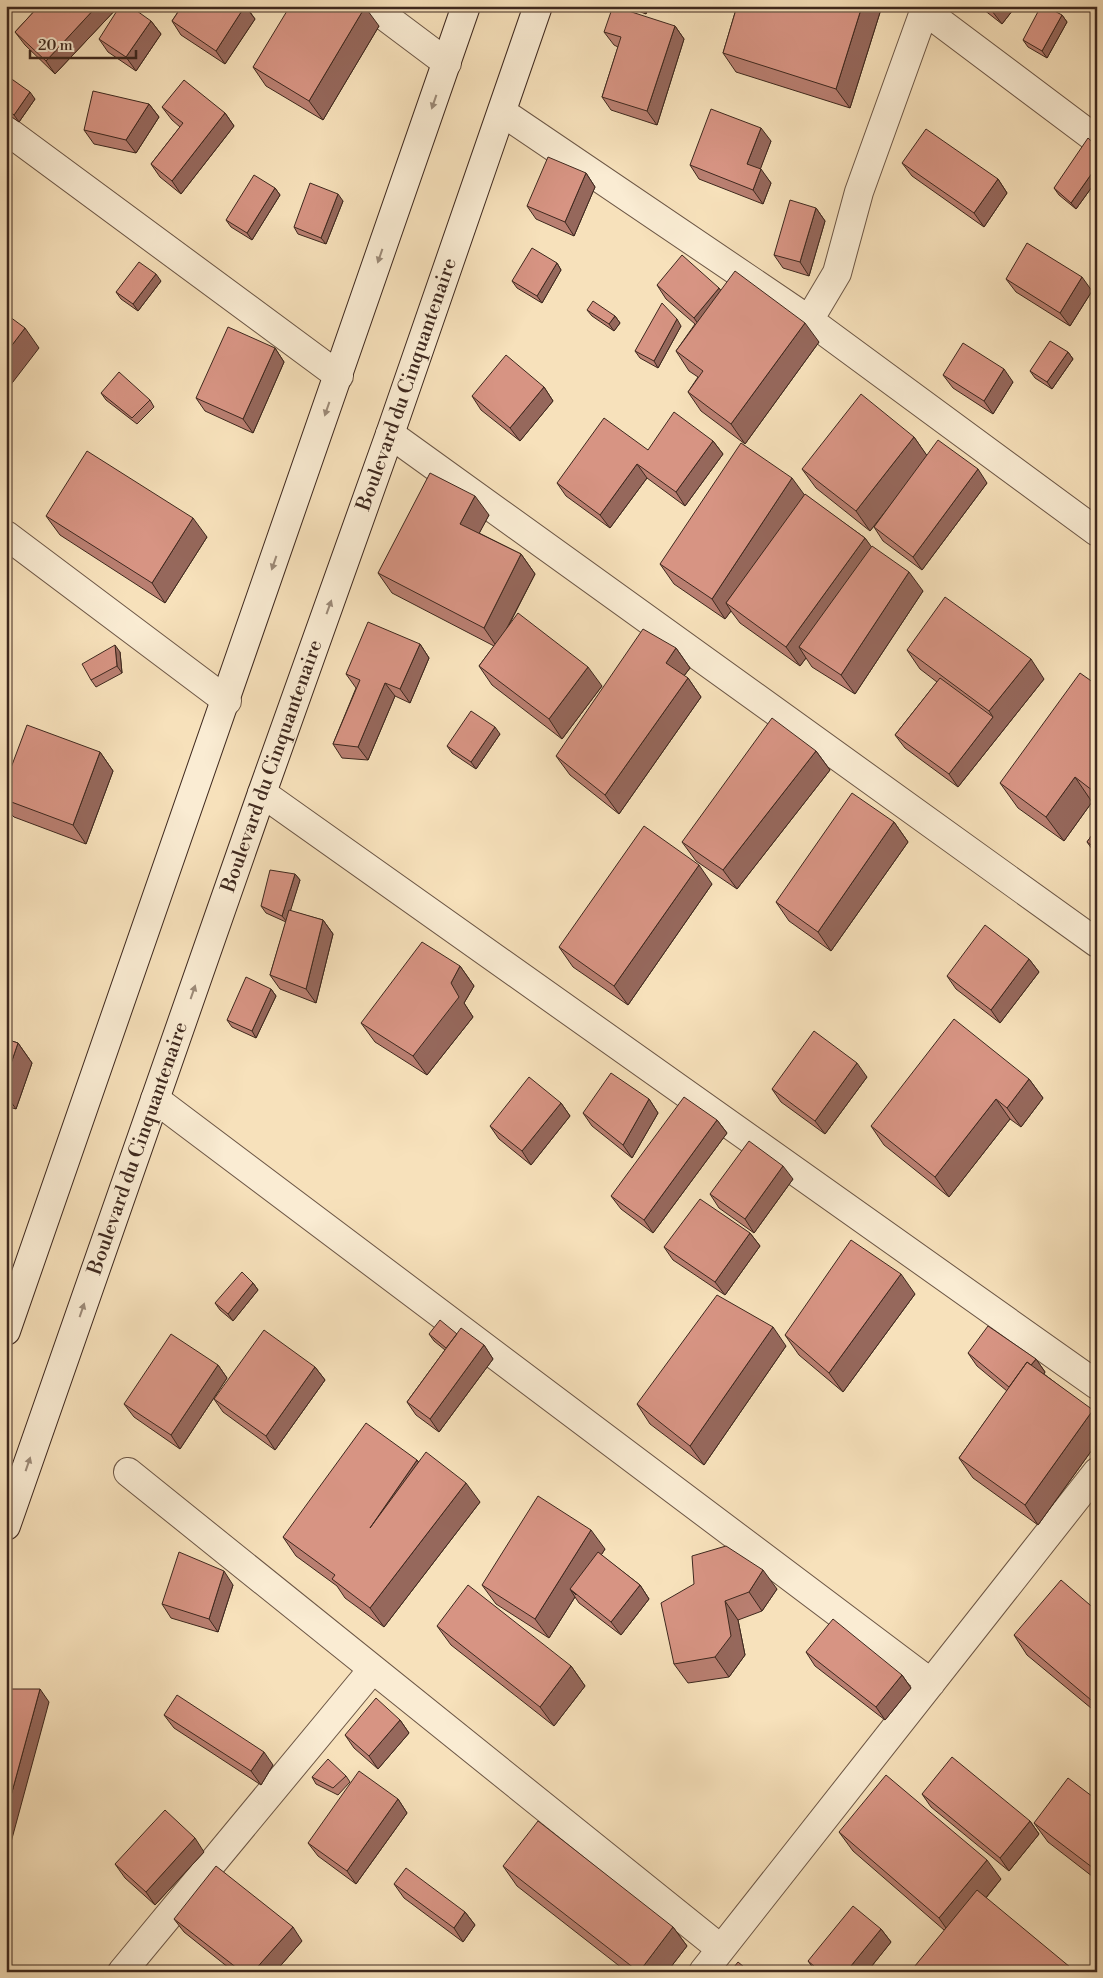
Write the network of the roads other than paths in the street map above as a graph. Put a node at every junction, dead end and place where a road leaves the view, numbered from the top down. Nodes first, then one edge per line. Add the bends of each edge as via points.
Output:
1 (371, 6) edge
2 (466, 6) edge
3 (538, 6) edge
4 (925, 8) edge
5 (447, 63) junction
6 (502, 112) junction
7 (6, 130) edge
8 (1097, 140) edge
9 (809, 320) junction
10 (339, 376) junction
11 (390, 434) junction
12 (1097, 532) edge
13 (8, 542) edge
14 (227, 701) junction
15 (262, 793) junction
16 (1097, 944) edge
17 (155, 1099) junction
18 (6, 1331) edge
19 (1097, 1385) edge
20 (128, 1472) dead end
21 (1097, 1472) edge
22 (6, 1526) edge
23 (372, 1670) junction
24 (931, 1683) junction
25 (721, 1949) junction
26 (122, 1972) edge
27 (703, 1972) edge

1 - 5 street
2 - 5 street
3 - 6 street, Boulevard du Cinquantenaire
4 - 8 street
4 - 9 street via 859,192 837,273
5 -> 10 street
6 - 9 street
6 - 11 street, Boulevard du Cinquantenaire
7 - 10 street
9 - 12 street
10 -> 14 street
15 -> 11 street, Boulevard du Cinquantenaire
11 - 16 street
13 - 14 street
14 - 18 street
17 -> 15 street, Boulevard du Cinquantenaire
15 - 19 street
22 -> 17 street, Boulevard du Cinquantenaire
17 - 24 street
20 - 23 street
21 - 24 street
23 - 25 street
23 - 26 street
24 - 25 street
25 - 27 street

